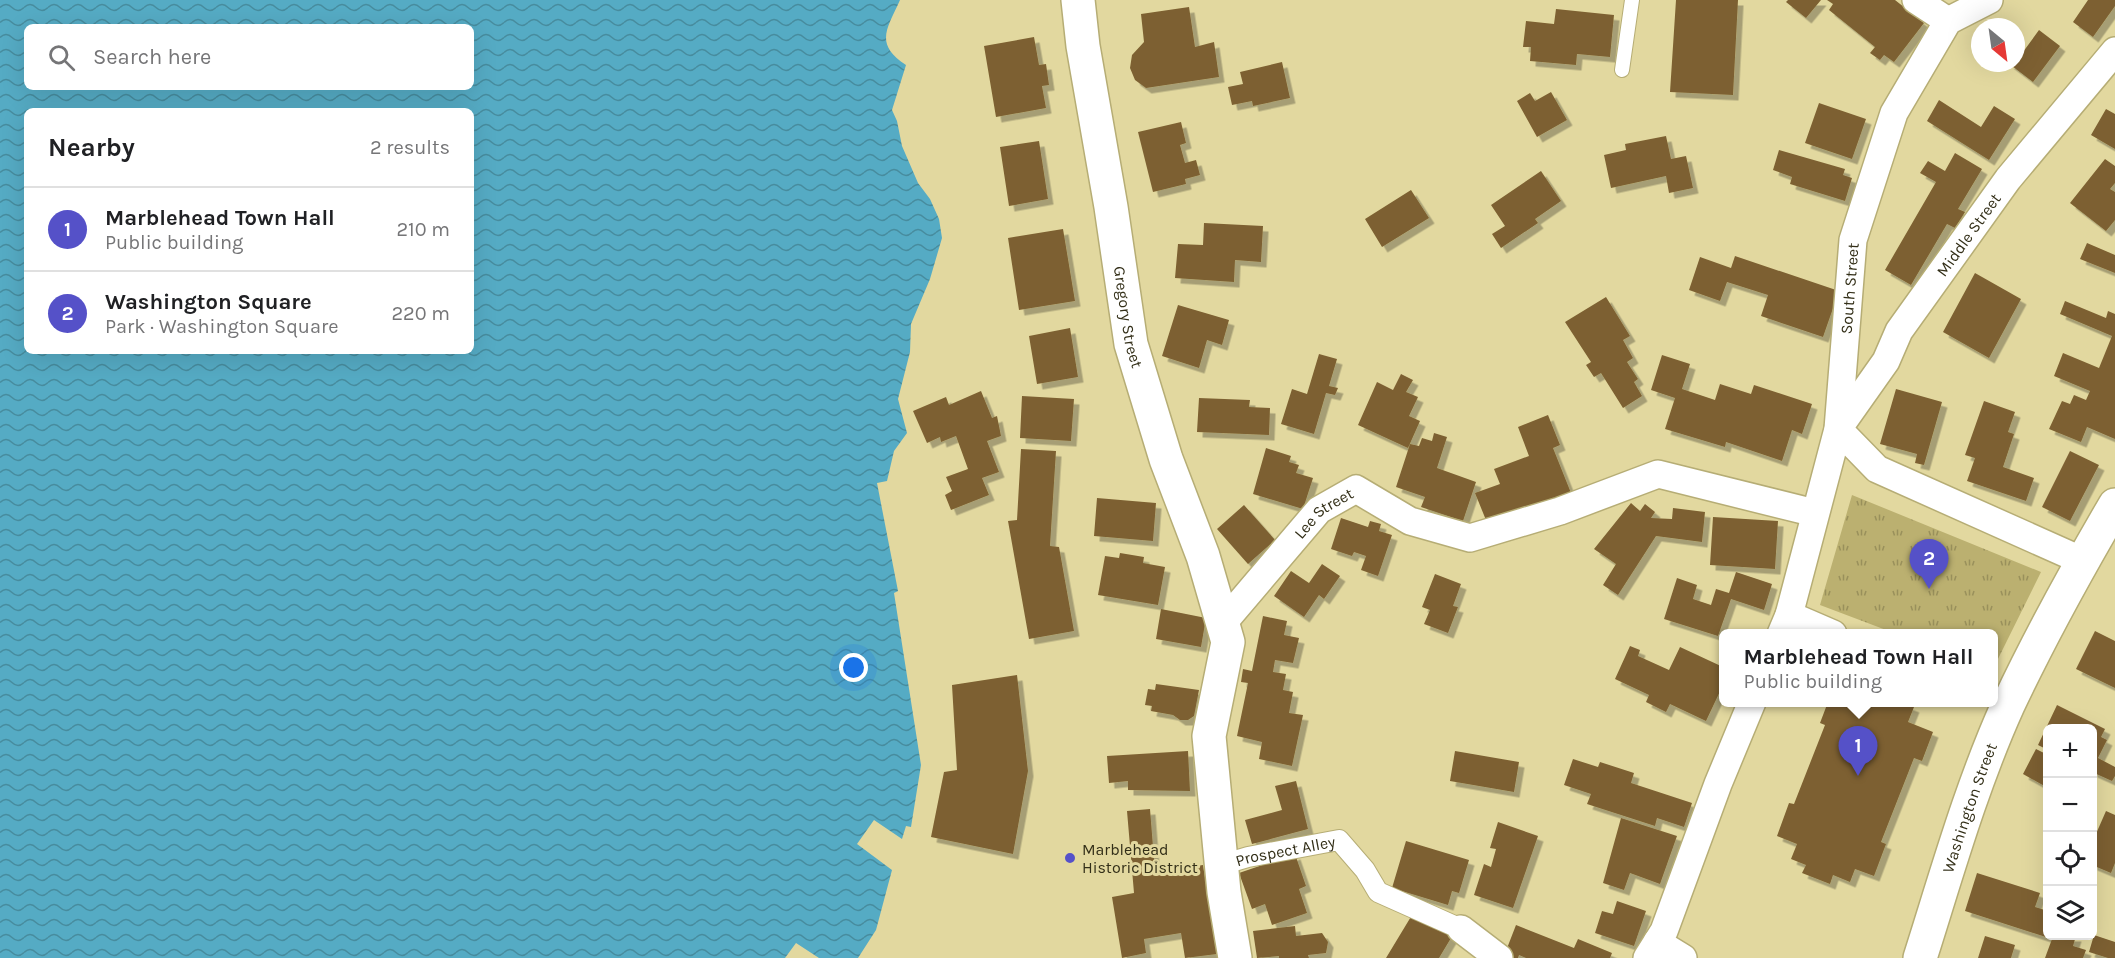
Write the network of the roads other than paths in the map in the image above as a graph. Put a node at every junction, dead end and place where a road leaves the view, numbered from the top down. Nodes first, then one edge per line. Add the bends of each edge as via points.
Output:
1 (1078, 0) edge
2 (1632, 0) edge
3 (1916, 0) edge
4 (1989, 0) edge
5 (1948, 21) junction
6 (2115, 51) edge
7 (1622, 70) dead end
8 (1838, 429) junction
9 (2115, 505) edge
10 (1815, 513) junction
11 (2083, 561) junction
12 (1223, 623) junction
13 (1785, 624) edge
14 (1812, 629) edge
15 (2001, 702) edge
16 (1750, 707) edge
17 (1221, 865) junction
18 (1461, 929) joint
19 (1652, 950) edge
20 (1235, 958) edge
21 (1499, 958) edge
22 (1683, 958) edge
23 (1920, 958) edge

1 - 12 street, Gregory Street via 1131,344
2 - 7 lane
3 - 5 street
4 - 5 street
5 - 8 street, South Street via 1894,113 1853,240
6 - 8 street, Middle Street via 2008,179 1899,331 1886,361
8 - 10 street, South Street
8 - 11 street via 1877,469
9 - 11 street, Washington Street
10 - 12 street, Lee Street via 1658,474 1560,511 1470,538 1410,521 1356,489 1318,510
10 - 13 street, South Street
11 - 15 street, Washington Street
12 - 17 street via 1228,642 1209,736
13 - 14 street
15 - 23 street, Washington Street
16 - 19 street via 1664,932
17 - 18 street, Prospect Alley via 1339,840 1378,892
17 - 20 street
18 - 21 street
19 - 22 street

